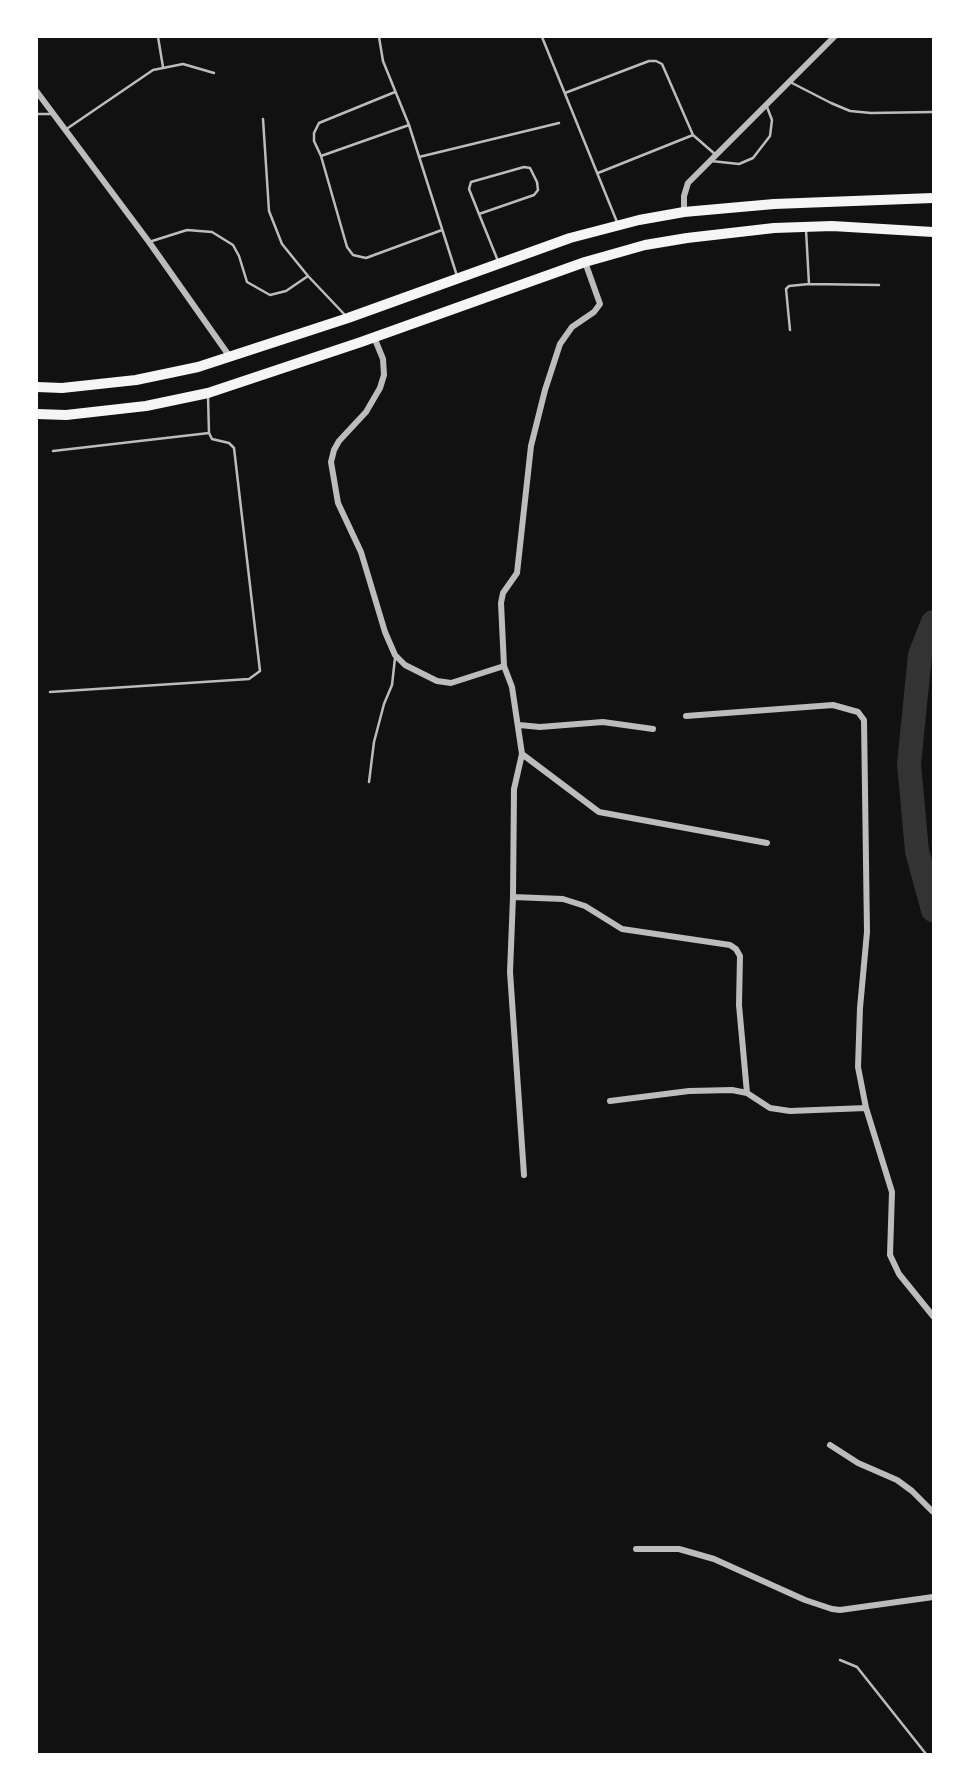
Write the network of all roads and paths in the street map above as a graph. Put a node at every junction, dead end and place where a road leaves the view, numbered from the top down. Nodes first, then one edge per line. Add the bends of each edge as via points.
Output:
1 (159, 37) edge
2 (379, 37) edge
3 (542, 37) edge
4 (834, 37) edge
5 (163, 67) junction
6 (214, 73) dead end
7 (789, 81) junction
8 (37, 92) edge
9 (396, 92) junction
10 (565, 93) junction
11 (766, 104) junction
12 (933, 112) edge
13 (37, 114) edge
14 (53, 114) junction
15 (263, 119) dead end
16 (559, 123) dead end
17 (409, 125) junction
18 (65, 130) junction
19 (693, 135) junction
20 (716, 155) junction
21 (321, 156) junction
22 (419, 157) junction
23 (710, 161) junction
24 (598, 173) junction
25 (933, 198) edge
26 (684, 212) junction
27 (479, 214) junction
28 (618, 224) junction
29 (806, 226) junction
30 (442, 230) junction
31 (933, 232) edge
32 (149, 242) junction
33 (499, 262) junction
34 (585, 262) junction
35 (307, 276) junction
36 (457, 278) junction
37 (809, 284) junction
38 (879, 285) dead end
39 (348, 318) junction
40 (790, 330) dead end
41 (374, 337) junction
42 (230, 357) junction
43 (37, 387) edge
44 (208, 393) junction
45 (37, 414) edge
46 (209, 433) junction
47 (53, 451) dead end
48 (395, 655) junction
49 (504, 666) junction
50 (50, 692) dead end
51 (687, 716) dead end
52 (519, 725) junction
53 (653, 729) dead end
54 (522, 754) junction
55 (369, 782) dead end
56 (767, 843) dead end
57 (513, 897) junction
58 (747, 1093) junction
59 (610, 1101) dead end
60 (866, 1108) junction
61 (524, 1175) dead end
62 (933, 1316) edge
63 (830, 1445) dead end
64 (933, 1513) edge
65 (636, 1549) dead end
66 (933, 1597) edge
67 (840, 1660) dead end
68 (926, 1754) edge

1 - 5 lane
2 - 9 lane
3 - 10 lane
4 - 7 street
5 - 6 lane via 183,64
5 - 18 lane
7 - 11 street
7 - 12 lane via 850,111
8 - 14 street
9 - 17 lane
9 - 21 lane via 319,123 314,141
10 - 19 lane via 656,61 662,64
10 - 24 lane
11 - 20 street
11 - 23 lane via 772,120 770,136 753,158 729,164
13 - 14 lane
14 - 18 street
15 - 35 lane via 269,211 282,244
16 - 22 lane
17 - 21 lane
17 - 22 lane
18 - 32 street
19 - 20 lane
19 - 24 lane
20 - 23 street
21 - 30 lane via 353,255 366,258
22 - 30 lane
23 - 26 street via 688,183
24 - 28 lane
25 - 26 highway
26 - 28 highway
27 - 27 lane via 469,189 471,182 530,168 537,182 534,195
27 - 33 lane
28 - 33 highway
29 - 31 highway
29 - 34 highway via 687,238
29 - 37 lane
30 - 36 lane
32 - 35 lane via 187,230 212,232 233,245 247,282 270,295 286,291
32 - 42 street
33 - 36 highway
34 - 41 highway
34 - 49 street via 600,304 572,327 560,344 545,390 531,446 517,573 501,603
35 - 39 lane
36 - 39 highway
37 - 38 lane
37 - 40 lane via 786,289
39 - 42 highway
41 - 44 highway
41 - 48 street via 383,359 380,388 366,412 339,441 331,463 338,503 361,552
42 - 43 highway via 136,380
44 - 45 highway via 146,406
44 - 46 lane
46 - 47 lane
46 - 50 lane via 212,439 234,448 260,671 249,679
48 - 49 street via 413,670 451,683
48 - 55 lane
49 - 52 street
51 - 60 street via 833,705 858,712 864,720 867,932 858,1067
52 - 53 street via 603,722
52 - 54 street
54 - 56 street via 599,812
54 - 57 street via 514,789
57 - 58 street via 563,899 584,905 622,929 736,949
57 - 61 street via 510,972
58 - 59 street via 689,1091
58 - 60 street via 770,1108 790,1111
60 - 62 street via 892,1192 890,1255 899,1274
63 - 64 street via 897,1480
65 - 66 street via 679,1549 714,1559 832,1609
67 - 68 lane via 857,1667

